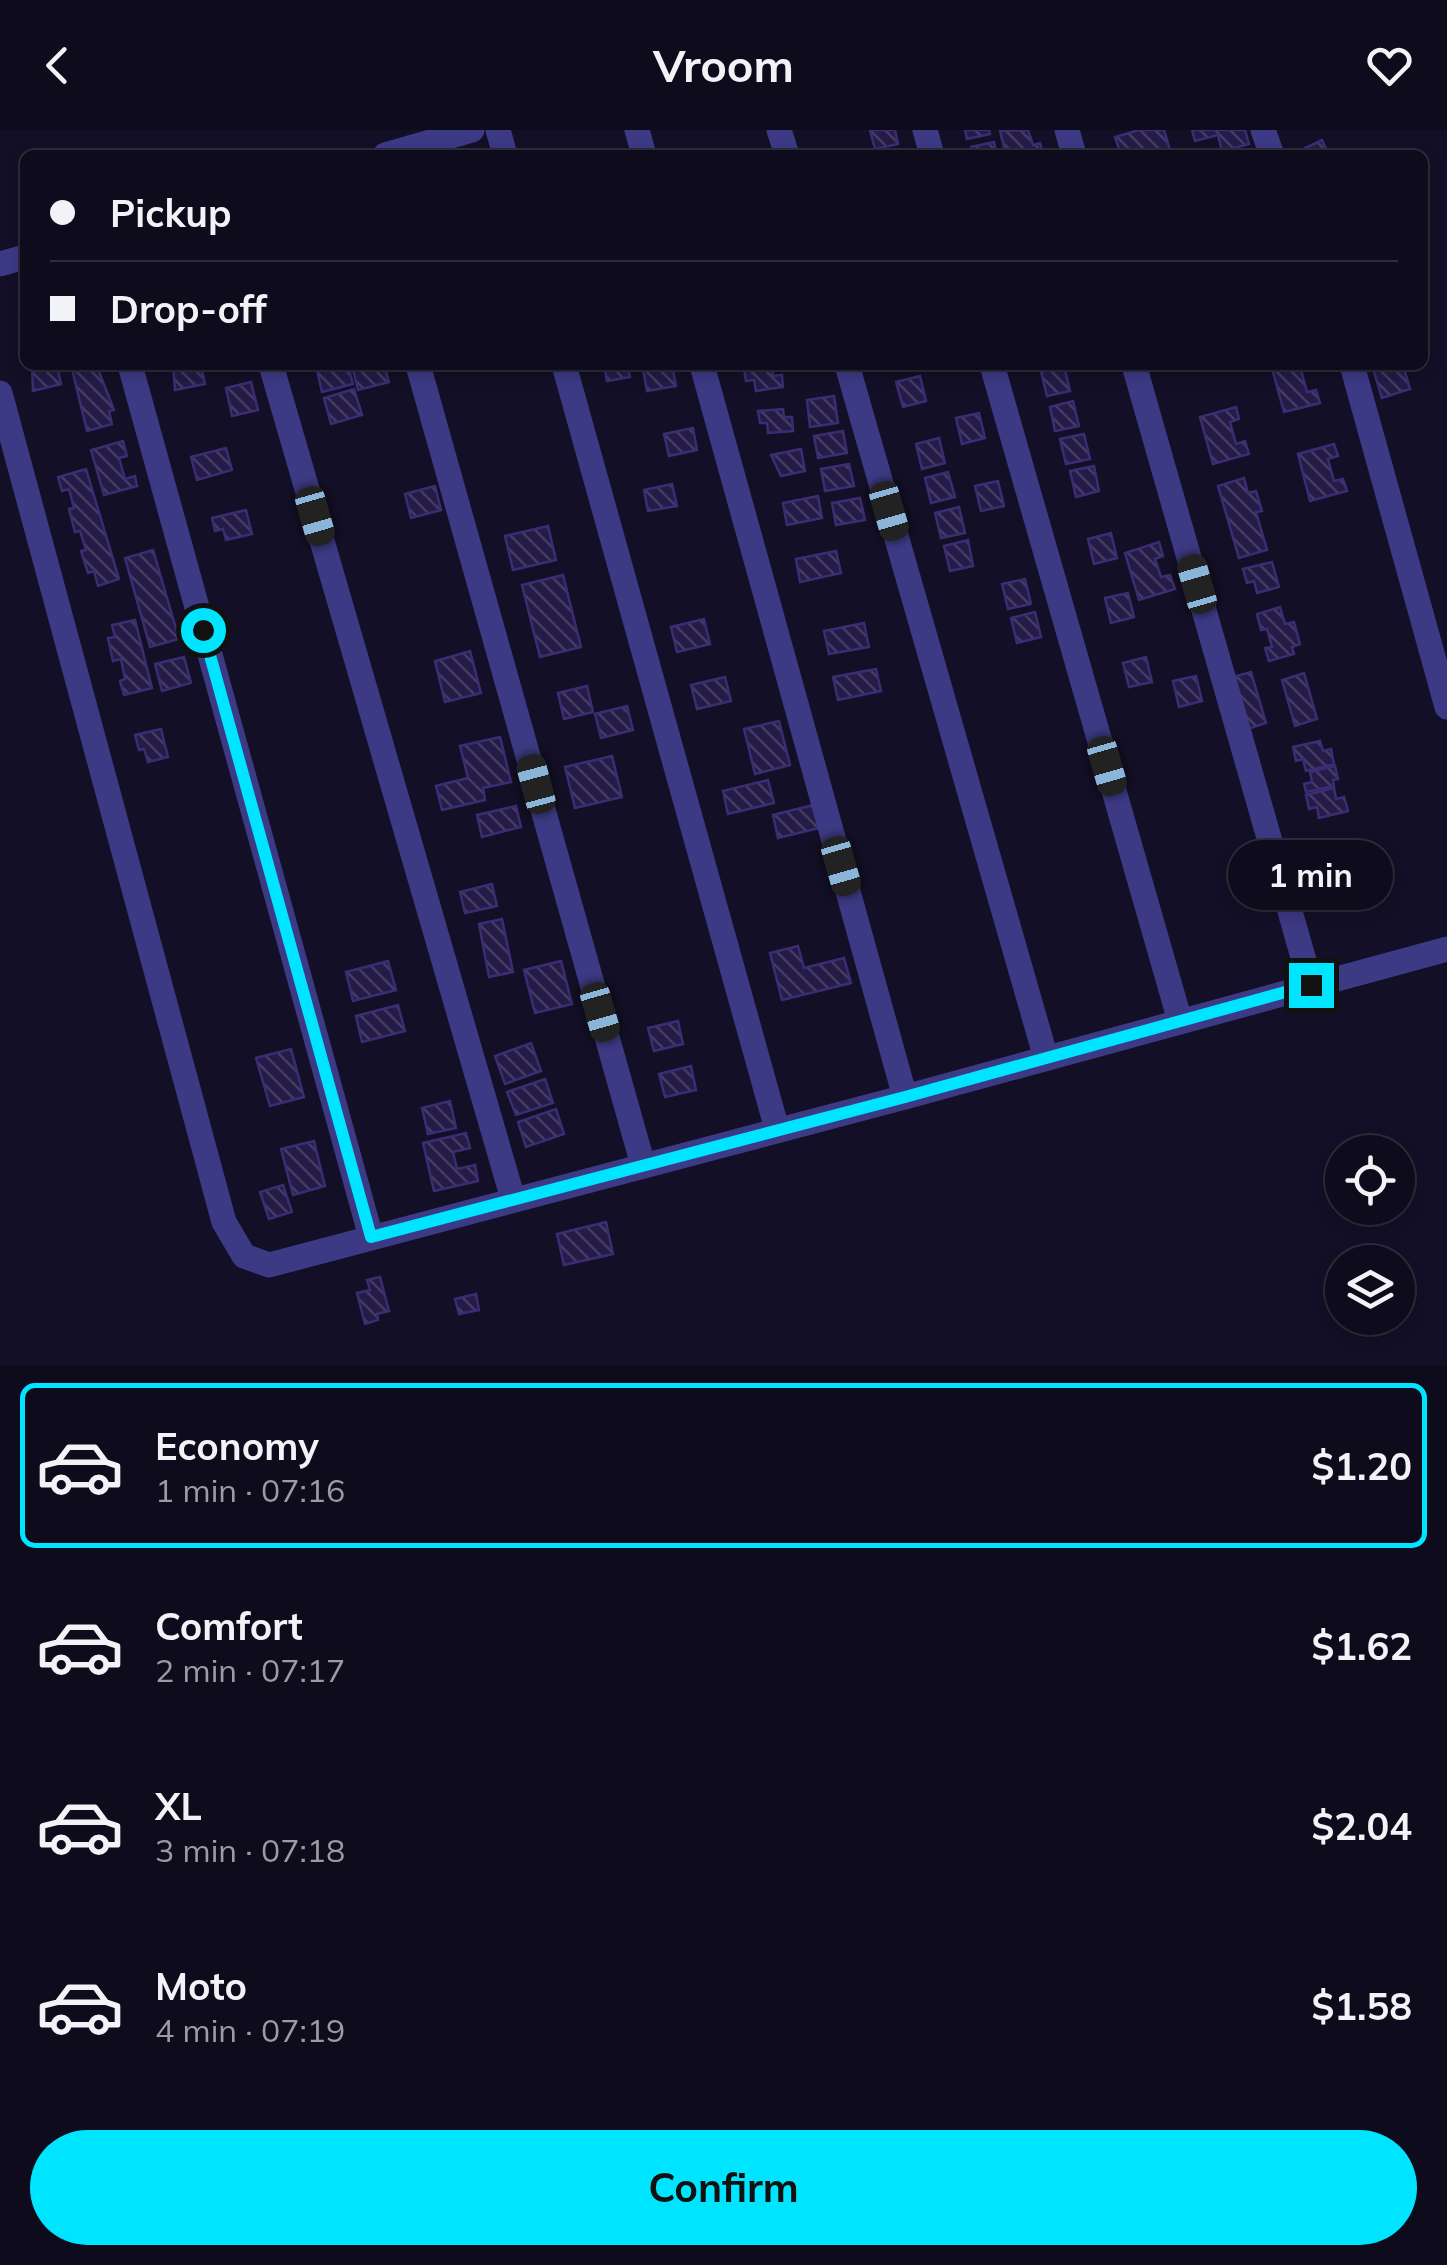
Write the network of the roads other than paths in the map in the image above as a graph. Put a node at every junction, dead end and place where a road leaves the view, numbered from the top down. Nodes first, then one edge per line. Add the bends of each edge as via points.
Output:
1 (472, 130) edge
2 (403, 150) edge
3 (131, 370) edge
4 (272, 370) edge
5 (419, 370) edge
6 (565, 370) edge
7 (703, 370) edge
8 (848, 370) edge
9 (993, 370) edge
10 (1135, 370) edge
11 (1353, 370) edge
12 (0, 393) edge
13 (1447, 707) edge
14 (1447, 949) edge
15 (1311, 985) junction
16 (1180, 1021) junction
17 (1046, 1058) junction
18 (905, 1097) junction
19 (777, 1129) junction
20 (642, 1165) junction
21 (513, 1199) junction
22 (371, 1237) junction

1 - 2 street
3 - 22 street
4 - 21 street
5 - 20 street
6 - 19 street
7 - 18 street
8 - 17 street
9 - 16 street
10 - 15 street
11 - 13 street
12 - 22 street via 224,1222 244,1256 268,1264
14 - 15 street
15 - 16 street
16 - 17 street
17 - 18 street
18 - 19 street
19 - 20 street
20 - 21 street
21 - 22 street

